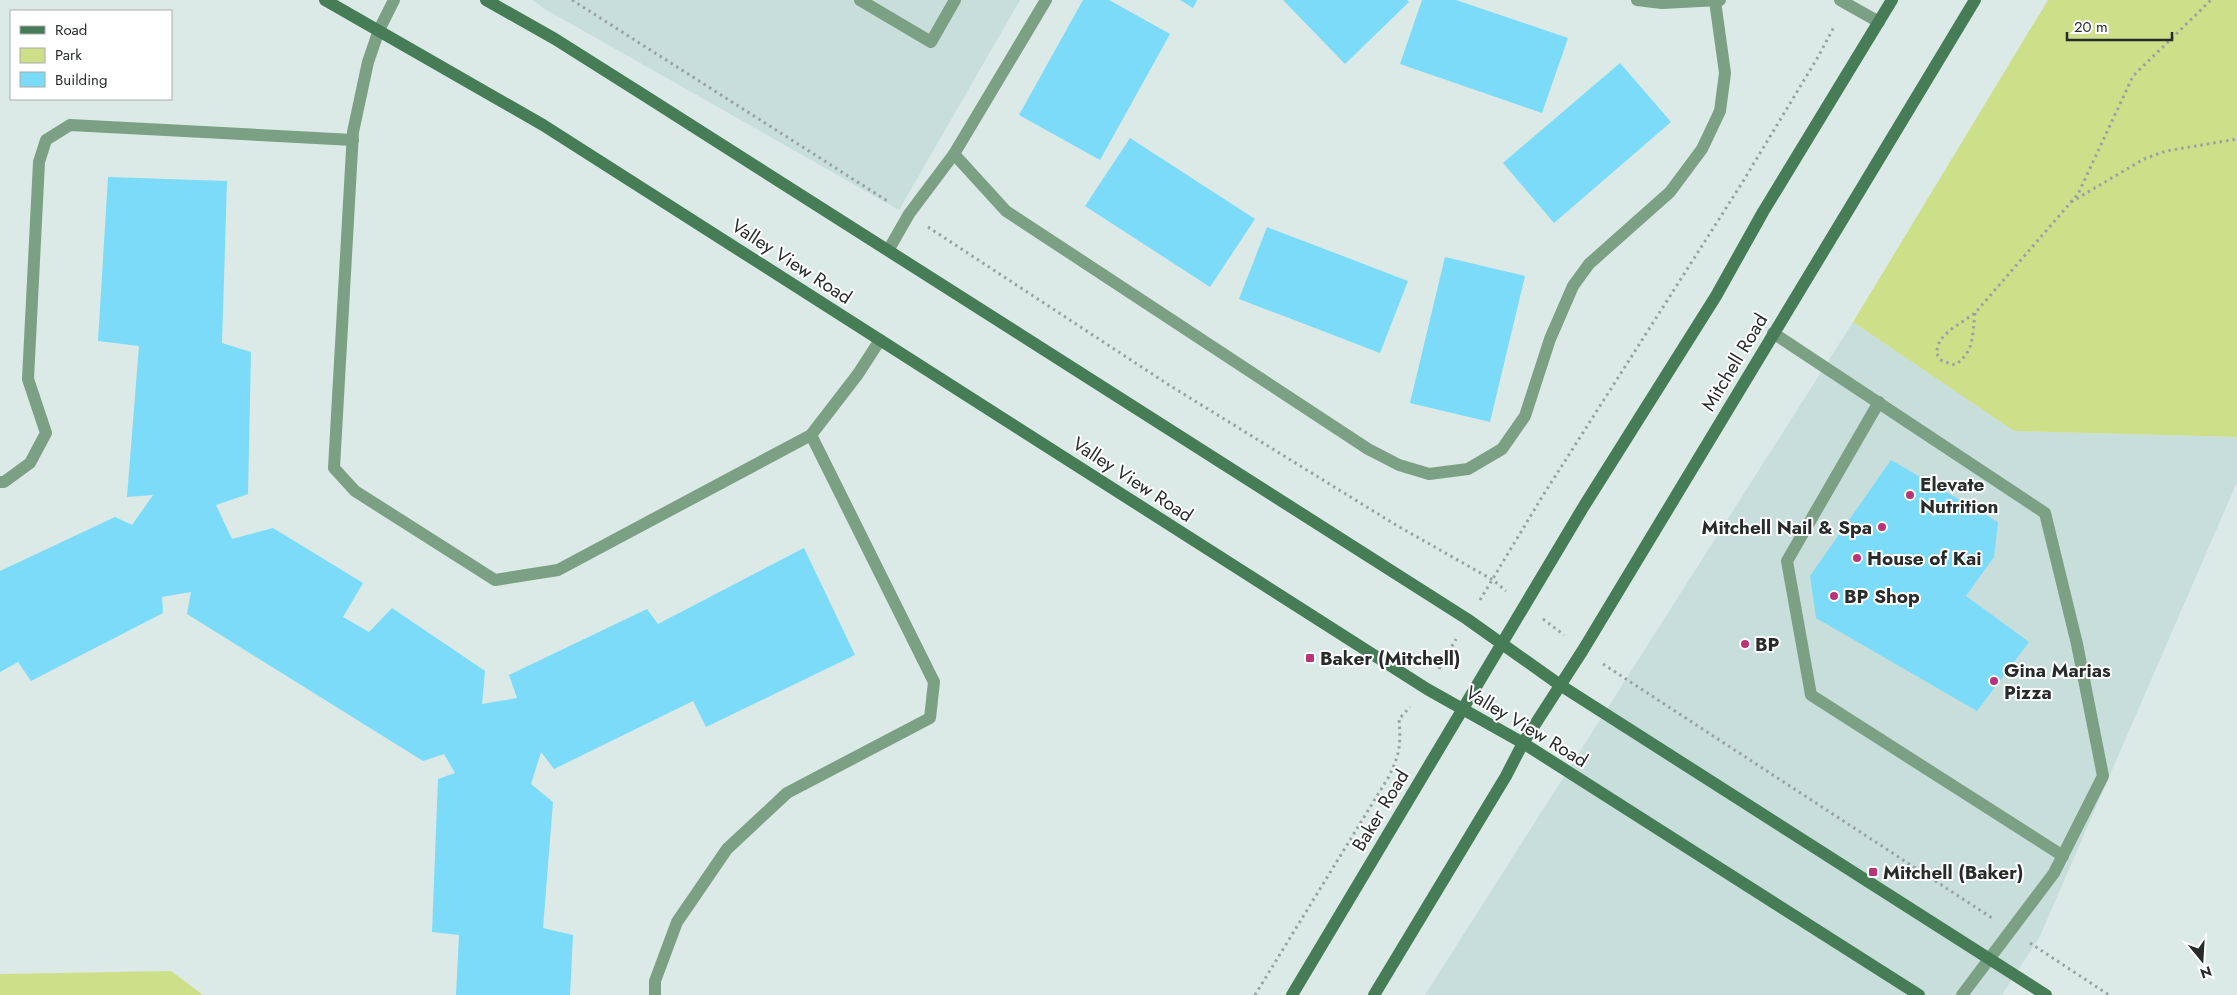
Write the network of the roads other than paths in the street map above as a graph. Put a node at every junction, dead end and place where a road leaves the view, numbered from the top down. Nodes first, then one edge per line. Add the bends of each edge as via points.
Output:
1 (325, 0) edge
2 (394, 0) edge
3 (486, 0) edge
4 (860, 0) edge
5 (955, 0) edge
6 (1046, 0) edge
7 (1637, 0) edge
8 (1718, 0) edge
9 (1892, 0) edge
10 (1975, 0) edge
11 (1844, 1) edge
12 (1879, 22) junction
13 (379, 30) junction
14 (353, 140) junction
15 (954, 154) junction
16 (889, 249) junction
17 (1773, 333) junction
18 (880, 340) junction
19 (1879, 402) junction
20 (811, 435) junction
21 (0, 482) edge
22 (1501, 644) junction
23 (1560, 684) junction
24 (1463, 709) junction
25 (1523, 743) junction
26 (2062, 856) junction
27 (1990, 960) junction
28 (655, 995) edge
29 (1292, 995) edge
30 (1374, 995) edge
31 (1919, 995) edge
32 (1962, 995) edge
33 (2046, 995) edge

1 - 13 main road, Valley View Road
2 - 13 street
3 - 16 main road via 555,39
4 - 5 street via 930,42
6 - 15 street
7 - 8 street via 1662,3
8 - 15 street via 1725,73 1720,111 1702,149 1670,192 1589,264 1573,286 1550,339 1525,416 1502,449 1468,469 1429,474 1368,449 1006,211
9 - 12 main road
10 - 17 main road, Mitchell Road
11 - 12 street
12 - 22 main road via 1763,212 1716,296
13 - 14 street via 368,62
13 - 18 main road, Valley View Road via 543,125
14 - 20 street via 334,468 355,491 495,580 558,570
14 - 21 street via 70,125 46,140 39,162 28,379 46,433 30,463
15 - 16 street via 909,214
16 - 22 main road via 1467,619
17 - 19 street
17 - 23 main road, Mitchell Road
18 - 20 street
18 - 24 main road, Valley View Road
19 - 26 street via 2045,513 2077,644 2102,776
19 - 26 street via 1787,561 1811,695
20 - 28 street via 934,682 930,718 787,793 727,850 677,922 654,981
22 - 23 main road
22 - 24 main road, Baker Road
23 - 25 main road, Mitchell Road
23 - 27 main road
24 - 25 main road, Valley View Road
24 - 29 main road, Baker Road
25 - 30 main road
25 - 31 main road, Valley View Road
26 - 27 street via 2054,873
27 - 32 street
27 - 33 main road

